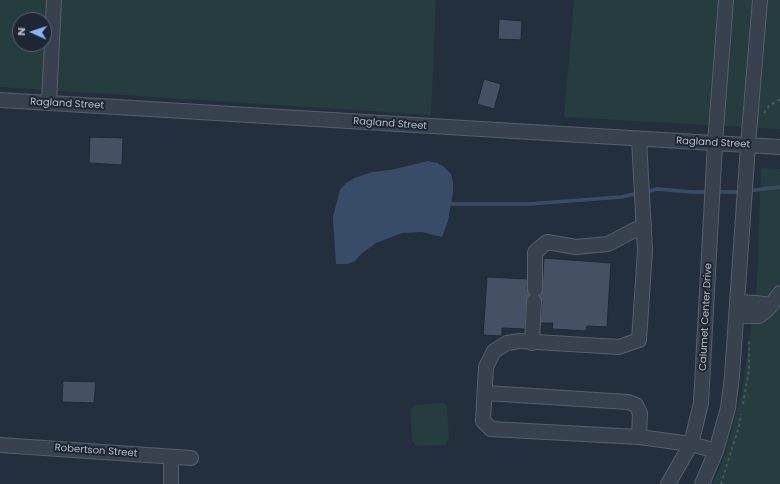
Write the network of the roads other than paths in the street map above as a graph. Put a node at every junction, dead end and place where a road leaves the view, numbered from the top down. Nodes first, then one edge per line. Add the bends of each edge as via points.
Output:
1 (54, 0) edge
2 (726, 0) edge
3 (760, 0) edge
4 (0, 100) edge
5 (49, 103) junction
6 (639, 139) junction
7 (715, 143) junction
8 (748, 145) junction
9 (780, 147) edge
10 (644, 225) junction
11 (780, 292) edge
12 (737, 309) junction
13 (532, 343) junction
14 (486, 393) junction
15 (639, 437) junction
16 (691, 444) junction
17 (0, 445) edge
18 (716, 452) junction
19 (171, 457) junction
20 (191, 458) dead end
21 (171, 484) edge
22 (668, 484) edge
23 (702, 484) edge

1 - 5 street
2 - 7 street, Calumet Center Drive
3 - 8 street
4 - 5 street, Ragland Street
5 - 6 street, Ragland Street
6 - 7 street, Ragland Street
6 - 10 street
7 - 8 street, Ragland Street
7 - 16 street, Calumet Center Drive via 701,403
8 - 9 street, Ragland Street
8 - 12 street
10 - 13 street via 608,244 576,247 547,242 535,252
10 - 13 street via 645,251 638,340 619,347
11 - 12 street via 768,309 759,316
12 - 18 street via 728,408
13 - 14 street via 507,343 494,351 486,367
14 - 15 street via 628,402 636,405 640,413
14 - 15 street via 483,421 490,429
15 - 16 street
16 - 18 street
16 - 22 street, Calumet Center Drive
17 - 19 street, Robertson Street
18 - 23 street
19 - 20 street, Robertson Street
19 - 21 street

